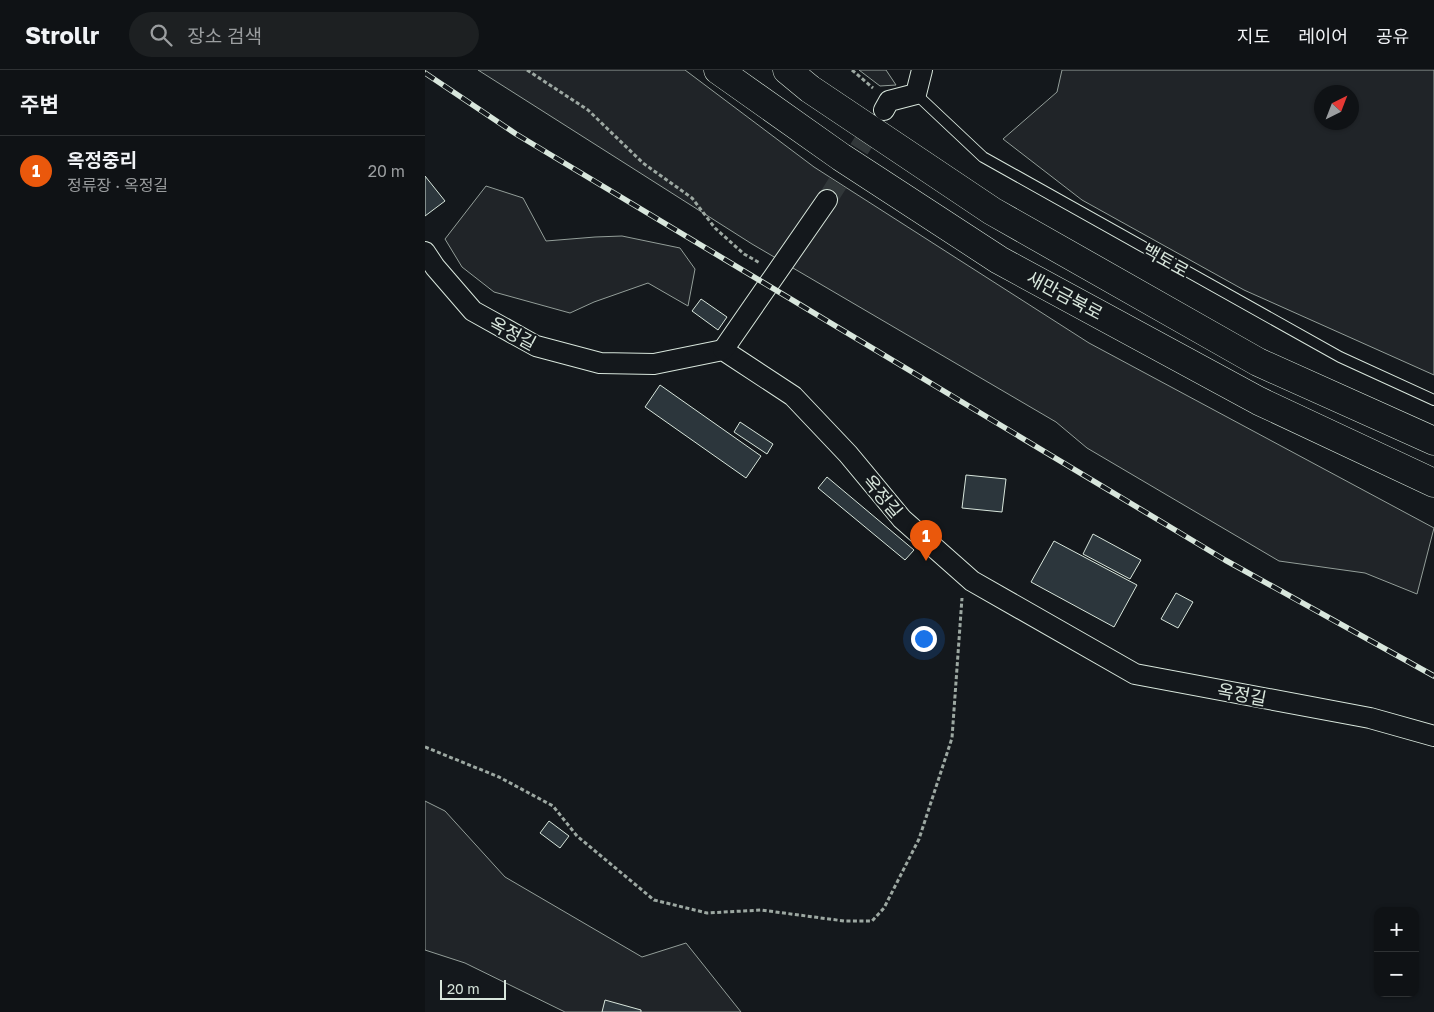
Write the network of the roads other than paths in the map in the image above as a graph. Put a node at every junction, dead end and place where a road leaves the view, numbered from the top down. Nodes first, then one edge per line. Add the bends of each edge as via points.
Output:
1 (718, 70) edge
2 (787, 70) edge
3 (922, 70) edge
4 (916, 94) junction
5 (886, 106) tunnel mouth
6 (827, 200) tunnel mouth
7 (425, 252) edge
8 (723, 350) junction
9 (1434, 400) edge
10 (1434, 441) edge
11 (1434, 483) edge
12 (1434, 736) edge

1 - 11 highway, 새만금북로 via 841,157 999,260 1259,401
2 - 10 highway, 새만금북로 via 810,89 992,211 1257,362
3 - 4 street
4 - 5 street
4 - 9 lane, 백토로 via 983,157 1340,357
6 - 8 street
7 - 8 street, 옥정길 via 473,312 536,346 600,363 654,364
8 - 12 street, 옥정길 via 793,396 848,454 902,519 972,581 1135,674 1370,718

